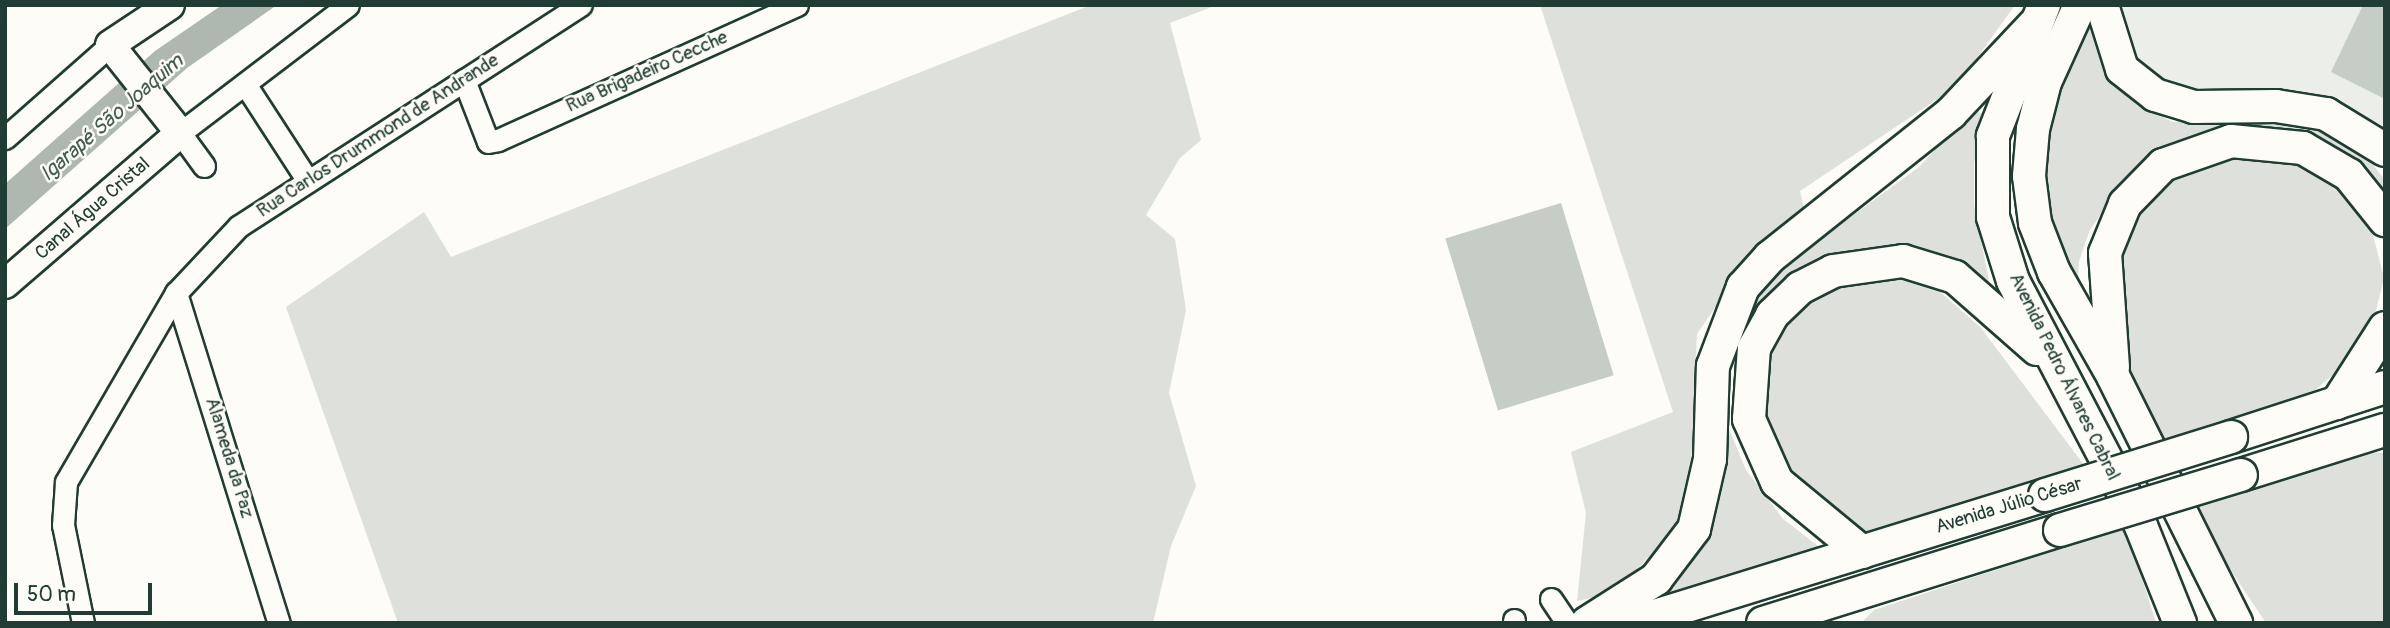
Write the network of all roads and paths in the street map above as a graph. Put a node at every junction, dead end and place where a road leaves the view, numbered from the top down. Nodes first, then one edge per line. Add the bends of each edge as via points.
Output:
1 (170, 5) edge
2 (348, 5) edge
3 (581, 5) edge
4 (797, 5) edge
5 (2080, 5) edge
6 (2102, 5) edge
7 (2039, 15) edge
8 (117, 54) junction
9 (464, 80) junction
10 (245, 84) junction
11 (173, 125) junction
12 (5, 138) edge
13 (2385, 150) edge
14 (204, 166) dead end
15 (306, 178) junction
16 (2385, 220) edge
17 (5, 284) edge
18 (176, 293) junction
19 (2385, 328) edge
20 (2057, 369) junction
21 (2113, 376) junction
22 (2385, 387) edge
23 (2337, 403) junction
24 (2381, 432) edge
25 (1862, 552) junction
26 (2198, 552) junction
27 (1873, 587) junction
28 (1551, 599) dead end
29 (2177, 619) edge
30 (83, 623) edge
31 (279, 623) edge
32 (1567, 623) edge
33 (1587, 623) edge
34 (1632, 623) edge
35 (1763, 623) edge
36 (1844, 623) edge
37 (2236, 623) edge
38 (2251, 623) edge

1 - 8 street
2 - 10 street
3 - 9 street, Rua Carlos Drummond de Andrande
4 - 9 street, Rua Brigadeiro Cecche via 488,142
5 - 21 main road, Avenida Pedro Álvares Cabral via 2045,82 2029,176 2035,223 2054,272
6 - 13 main road via 2122,69 2155,95 2194,107 2266,106 2326,114
7 - 20 main road, Avenida Pedro Álvares Cabral via 2003,101 1989,172 1993,217 2013,281
7 - 33 main road via 1951,114 1770,257 1743,287 1713,366 1710,459 1694,529 1656,579
8 - 11 street
8 - 12 street
9 - 15 street, Rua Carlos Drummond de Andrande
10 - 11 street
10 - 15 street
11 - 14 street
11 - 17 street, Canal Água Cristal
15 - 18 street, Rua Carlos Drummond de Andrande via 239,226
16 - 21 main road via 2349,175 2303,148 2231,141 2163,165 2125,204 2105,253
18 - 30 street, Rua Carlos Drummond de Andrande via 66,482 63,525
18 - 31 street, Alameda da Paz
19 - 23 main road
20 - 25 main road via 1988,300 1955,277 1915,264 1858,263 1816,278 1787,299 1754,348 1749,419 1777,482
20 - 29 main road, Avenida Pedro Álvares Cabral via 2141,526
21 - 26 main road, Avenida Pedro Álvares Cabral
22 - 23 main road, Avenida Júlio César
23 - 25 main road, Avenida Júlio César, bridge
24 - 27 main road, Avenida Júlio César, bridge
25 - 34 main road, Avenida Júlio César
26 - 37 main road
26 - 38 main road
27 - 35 main road, Avenida Júlio César
27 - 36 main road
28 - 32 street

